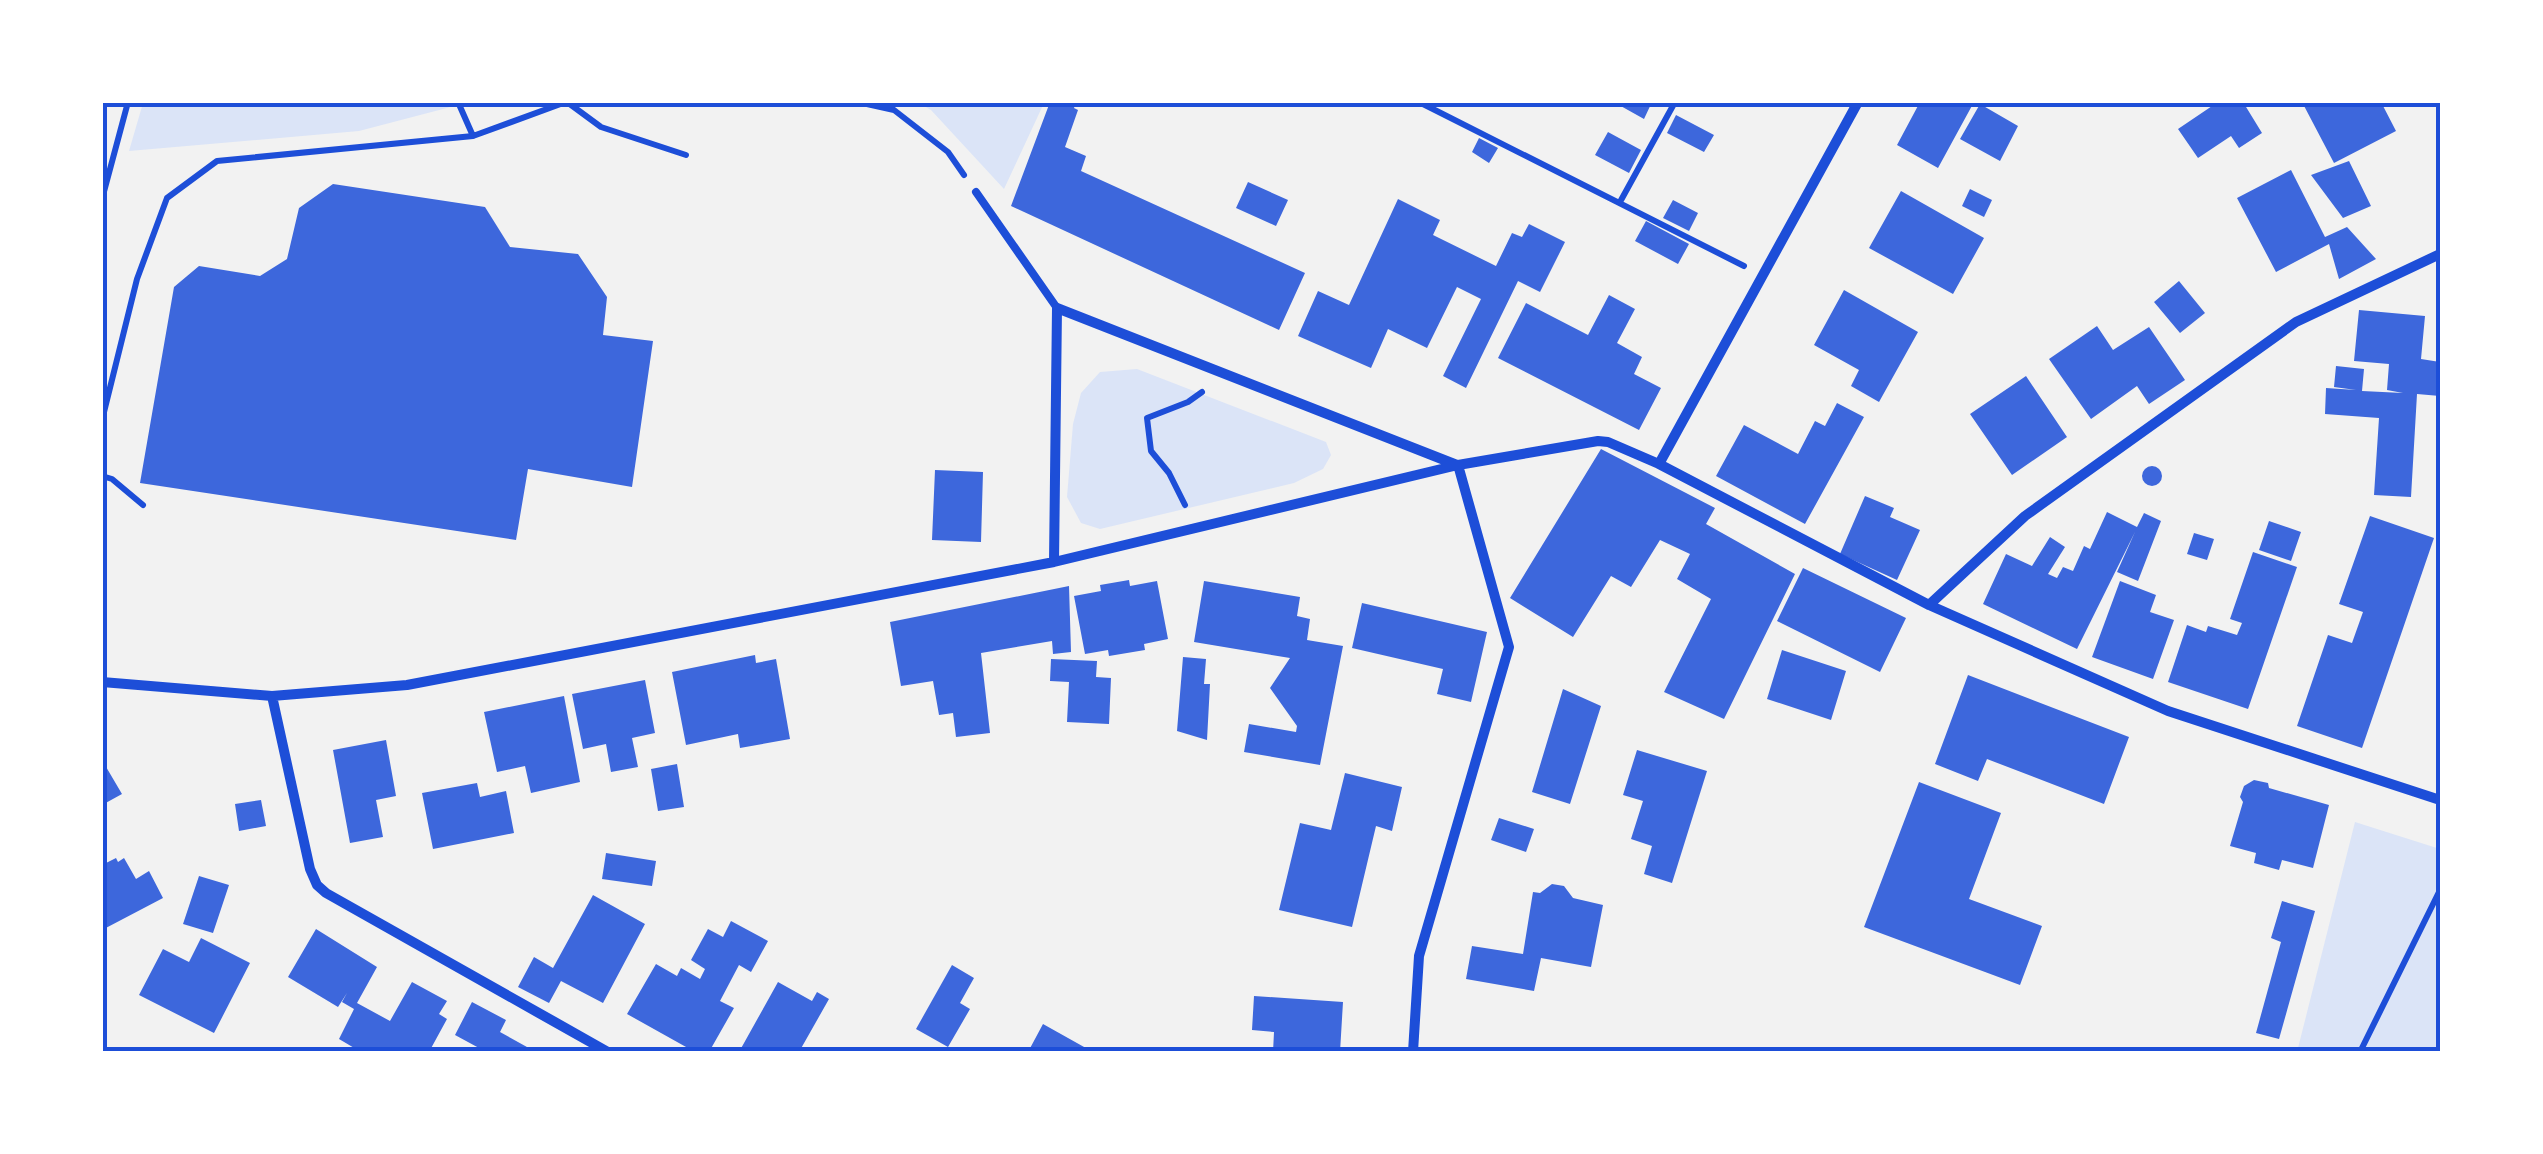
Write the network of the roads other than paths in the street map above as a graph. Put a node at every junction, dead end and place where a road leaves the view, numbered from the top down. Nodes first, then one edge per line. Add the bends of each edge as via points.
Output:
1 (1858, 102) edge
2 (976, 192) road end
3 (2440, 254) edge
4 (1057, 308) junction
5 (1658, 464) junction
6 (1458, 466) junction
7 (1054, 562) junction
8 (1929, 605) junction
9 (102, 682) edge
10 (272, 696) junction
11 (2440, 800) edge
12 (608, 1052) edge
13 (1413, 1052) edge

1 - 5 street
2 - 4 lane
3 - 8 street via 2296,322 2025,516
4 - 6 street
4 - 7 street
5 - 6 street via 1598,441
5 - 8 street
6 - 7 street
6 - 13 street via 1509,647 1420,956
7 - 10 street via 407,685
8 - 11 street via 2168,711
9 - 10 street
10 - 12 street via 317,885

